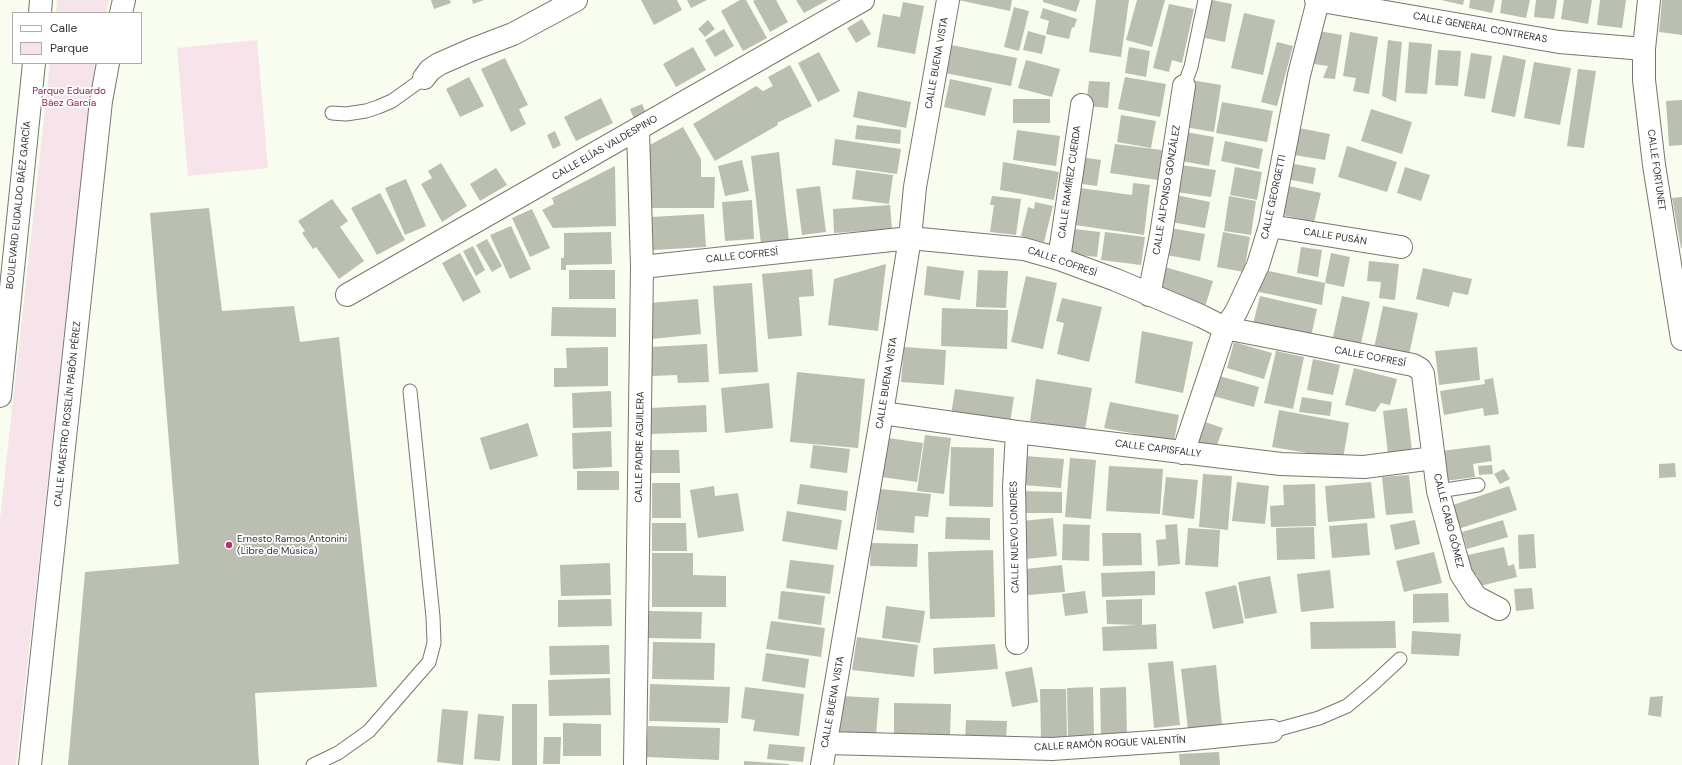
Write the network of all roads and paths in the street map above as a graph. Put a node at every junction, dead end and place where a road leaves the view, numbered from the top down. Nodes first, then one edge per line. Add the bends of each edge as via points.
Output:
1 (41, 0) edge
2 (124, 0) edge
3 (576, 0) edge
4 (863, 0) edge
5 (948, 0) edge
6 (1205, 0) edge
7 (1649, 0) edge
8 (1324, 1) edge
9 (40, 12) edge
10 (121, 12) edge
11 (1644, 49) junction
12 (34, 64) edge
13 (108, 64) edge
14 (424, 78) joint
15 (1184, 86) joint
16 (1082, 105) dead end
17 (332, 113) dead end
18 (638, 130) junction
19 (8, 223) edge
20 (1270, 226) junction
21 (910, 238) junction
22 (1401, 247) dead end
23 (1059, 259) junction
24 (642, 267) junction
25 (347, 295) dead end
26 (1149, 295) junction
27 (1224, 328) junction
28 (1682, 339) edge
29 (1420, 369) joint
30 (410, 391) dead end
31 (0, 396) edge
32 (882, 412) junction
33 (1017, 432) junction
34 (1183, 453) junction
35 (1434, 458) junction
36 (1478, 485) dead end
37 (1438, 490) junction
38 (1499, 609) dead end
39 (1017, 644) dead end
40 (1400, 659) dead end
41 (1272, 731) joint
42 (827, 743) junction
43 (30, 765) edge
44 (313, 765) edge
45 (635, 765) edge
46 (822, 765) edge

1 - 9 street
2 - 10 street
3 - 14 street via 513,34 439,64
4 - 18 street, CALLE ELÍAS VALDESPINO
5 - 21 street, CALLE BUENA VISTA via 915,187
6 - 15 lane via 1191,67
7 - 11 street, CALLE FORTUNET
8 - 11 street, CALLE GENERAL CONTRERAS via 1558,42
8 - 20 street, CALLE GEORGETTI via 1299,75
11 - 28 street, CALLE FORTUNET via 1644,80 1654,165
12 - 19 street, BOULEVARD EUDALDO BÁEZ GARCÍA
13 - 43 street, CALLE MAESTRO ROSELÍN PABÓN PÉREZ via 100,109
14 - 17 lane via 392,101 372,109 346,114
15 - 26 street, CALLE ALFONSO GONZÁLEZ
16 - 23 street, CALLE RAMÍREZ CUERDA
18 - 24 street, CALLE PADRE AGUILERA
18 - 25 street, CALLE ELÍAS VALDESPINO
19 - 31 street, BOULEVARD EUDALDO BÁEZ GARCÍA
20 - 22 street, CALLE PUSÁN
20 - 27 street, CALLE GEORGETTI via 1258,264 1236,312
21 - 23 street, CALLE COFRESÍ via 1024,249
21 - 24 street, CALLE COFRESÍ
21 - 32 street, CALLE BUENA VISTA
23 - 26 street, CALLE COFRESÍ
24 - 45 street, CALLE PADRE AGUILERA
26 - 27 street, CALLE COFRESÍ
27 - 29 street, CALLE COFRESÍ via 1413,365
27 - 34 street, CALLE GEORGETTI
29 - 35 street, CALLE CABO GÓMEZ via 1423,374
30 - 44 lane via 434,643 429,662 369,731 338,753
32 - 33 street, CALLE CAPISFALLY
32 - 42 street, CALLE BUENA VISTA
33 - 34 street, CALLE CAPISFALLY
33 - 39 street, CALLE NUEVO LONDRES via 1014,487
34 - 35 street, CALLE CAPISFALLY via 1321,467 1364,467
35 - 37 street, CALLE CABO GÓMEZ
36 - 37 lane
37 - 38 street, CALLE CABO GÓMEZ via 1460,574 1476,597
40 - 41 lane via 1347,706 1319,718
41 - 42 street, CALLE RAMÓN ROGUE VALENTÍN via 1052,749
42 - 46 street, CALLE BUENA VISTA

